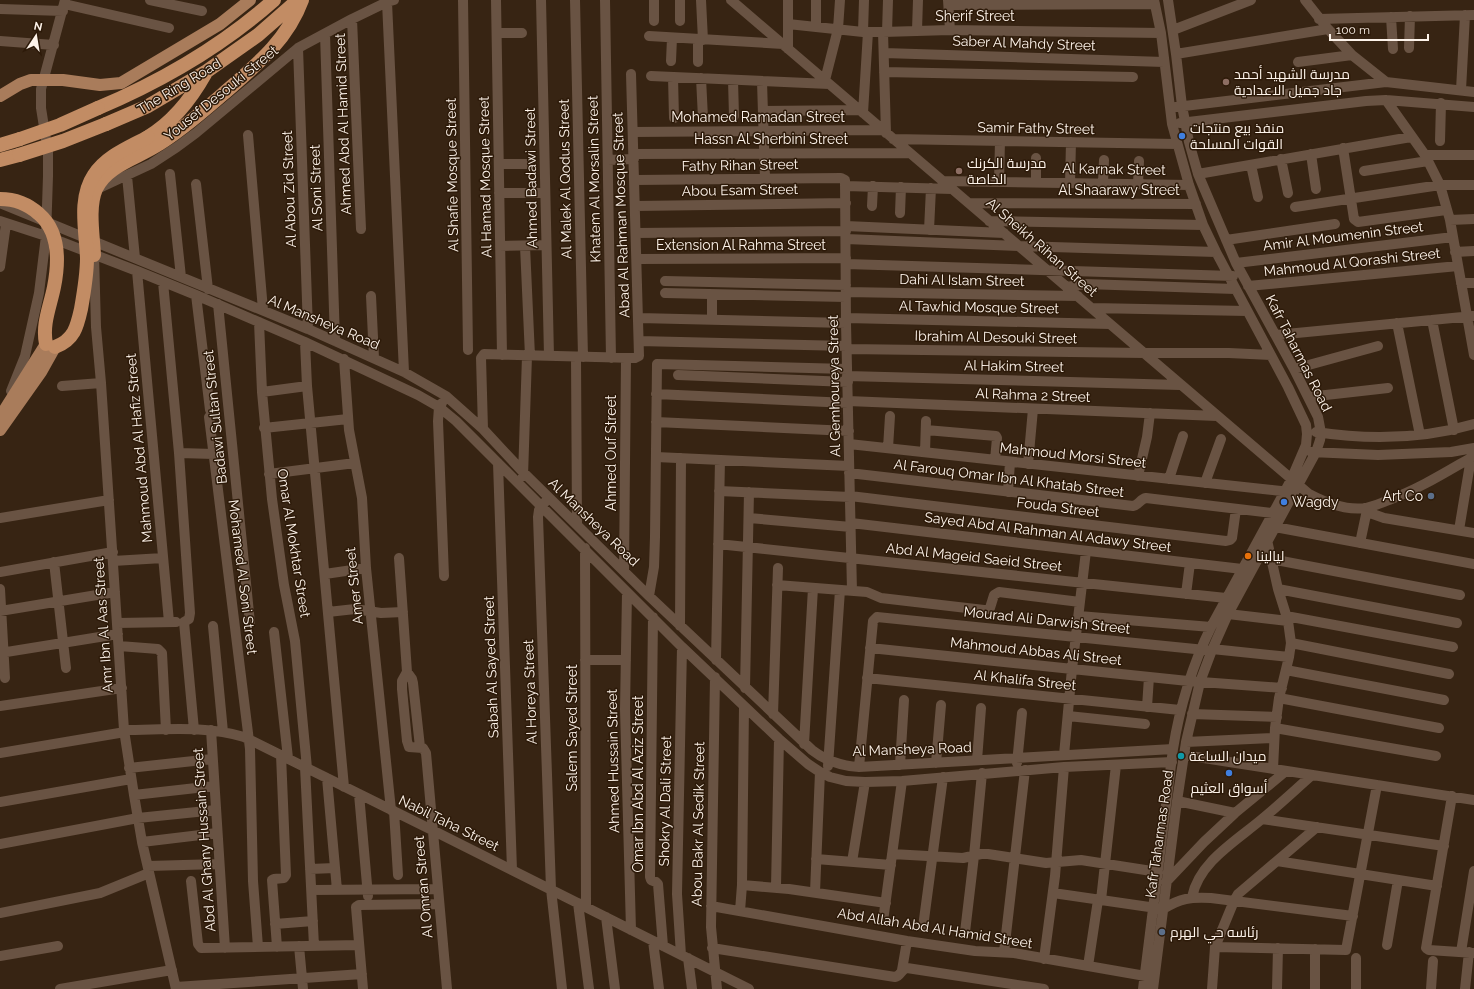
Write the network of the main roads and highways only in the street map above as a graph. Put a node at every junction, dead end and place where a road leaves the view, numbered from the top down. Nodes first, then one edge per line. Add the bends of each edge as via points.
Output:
1 (250, 0) edge
2 (274, 0) edge
3 (298, 0) edge
4 (302, 0) edge
5 (207, 71) junction
6 (0, 96) edge
7 (0, 145) edge
8 (0, 160) edge
9 (0, 199) edge
10 (94, 248) road end
11 (50, 345) junction
12 (0, 417) edge
13 (0, 430) edge

1 - 6 main road via 220,24 121,83 100,85 63,80 26,81
2 - 7 highway, The Ring Road, bridge via 242,28 152,83 60,125
3 - 5 highway, The Ring Road via 258,35
4 - 10 highway via 286,32 259,63 181,129 156,147 110,171 102,179 95,190 92,208
5 - 8 highway, The Ring Road, bridge via 148,106 63,141
5 - 11 highway, bridge via 178,113 159,130 108,159 91,181 85,202 87,269 78,320 71,337 64,343
9 - 11 highway, bridge via 16,201 31,207 46,220 54,235 57,245 57,266 44,324
11 - 12 main road, bridge
11 - 13 main road, bridge via 41,372

